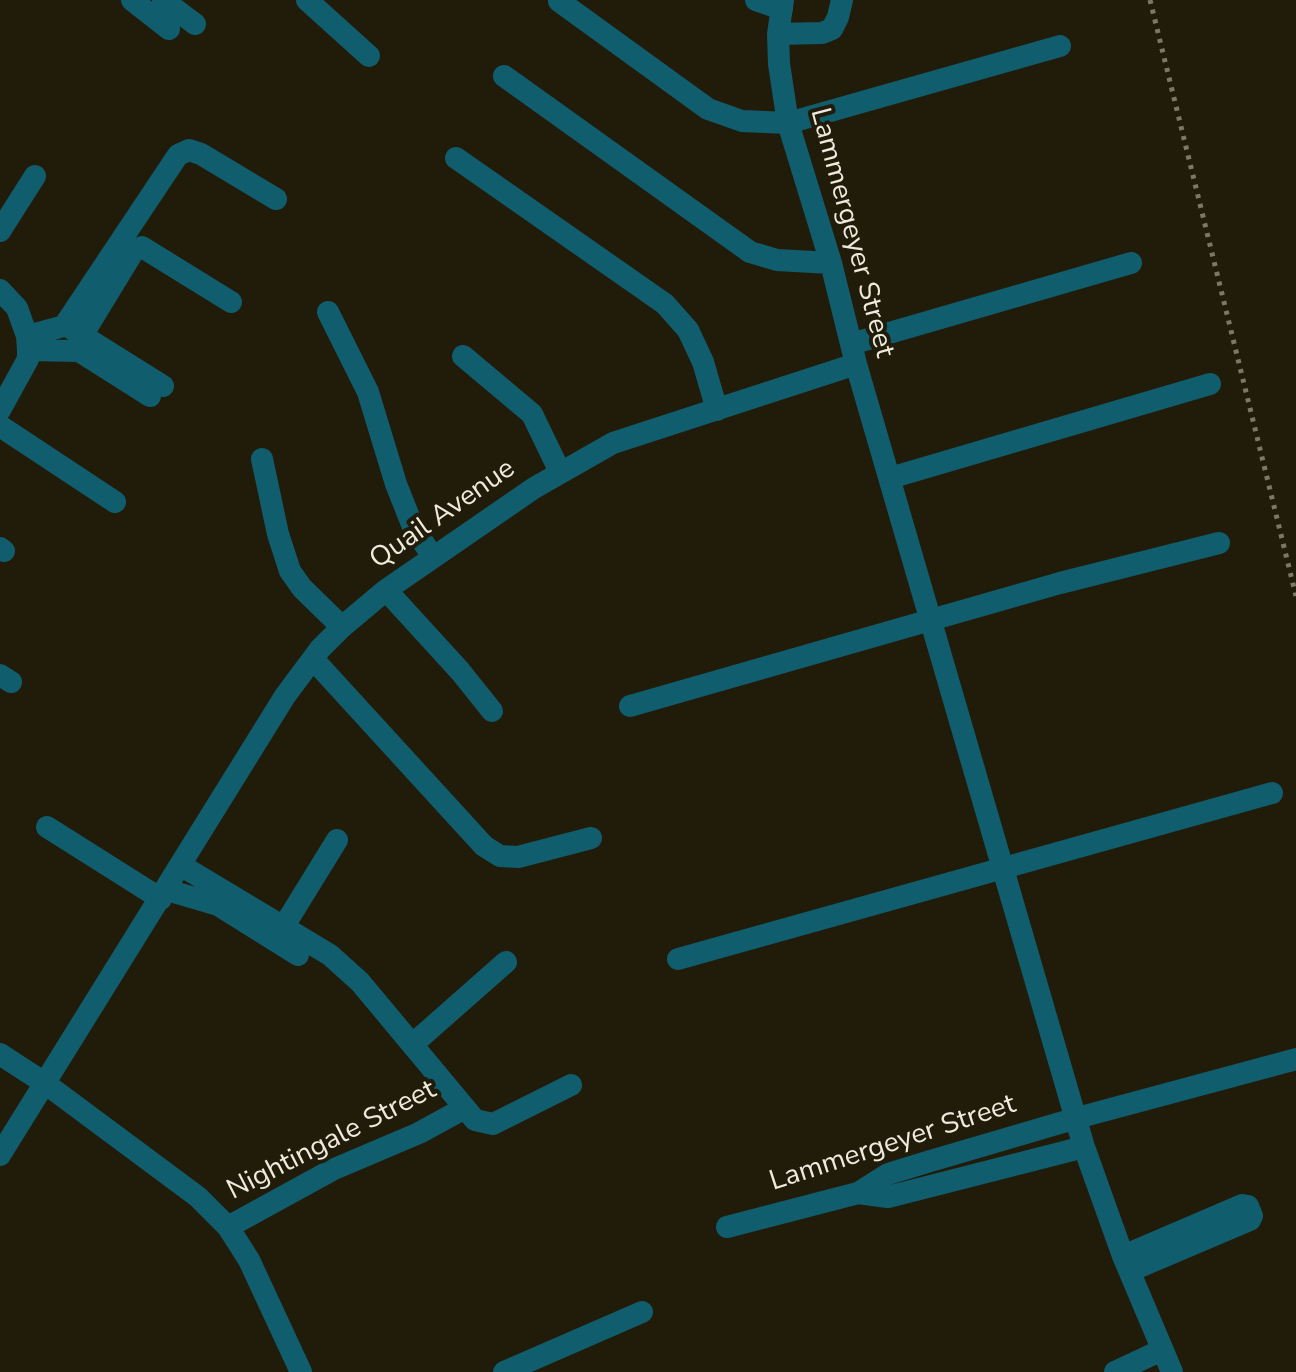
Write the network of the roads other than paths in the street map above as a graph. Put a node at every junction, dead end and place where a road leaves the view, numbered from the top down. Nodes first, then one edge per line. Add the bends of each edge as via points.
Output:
1 (132, 0) edge
2 (163, 0) edge
3 (307, 0) edge
4 (756, 0) edge
5 (842, 0) edge
6 (559, 1) edge
7 (783, 5) edge
8 (195, 24) dead end
9 (169, 29) dead end
10 (778, 34) junction
11 (1060, 46) dead end
12 (369, 56) dead end
13 (504, 76) dead end
14 (788, 123) junction
15 (456, 158) dead end
16 (35, 176) dead end
17 (276, 199) dead end
18 (0, 231) edge
19 (831, 263) junction
20 (1131, 263) dead end
21 (0, 290) edge
22 (231, 302) dead end
23 (328, 312) dead end
24 (74, 330) junction
25 (28, 343) junction
26 (854, 354) junction
27 (463, 356) dead end
28 (1210, 384) dead end
29 (0, 410) edge
30 (717, 410) junction
31 (0, 426) edge
32 (262, 459) dead end
33 (560, 472) junction
34 (890, 478) junction
35 (115, 502) dead end
36 (1219, 543) dead end
37 (433, 557) junction
38 (386, 590) junction
39 (931, 621) junction
40 (342, 627) junction
41 (313, 659) junction
42 (630, 706) dead end
43 (492, 711) dead end
44 (1272, 793) dead end
45 (47, 827) dead end
46 (591, 838) dead end
47 (337, 840) dead end
48 (182, 866) junction
49 (1002, 868) junction
50 (164, 894) junction
51 (284, 926) junction
52 (298, 955) dead end
53 (678, 959) dead end
54 (506, 962) dead end
55 (413, 1044) junction
56 (0, 1054) edge
57 (1296, 1059) edge
58 (46, 1084) junction
59 (571, 1085) dead end
60 (463, 1109) junction
61 (1077, 1118) junction
62 (999, 1141) junction
63 (1084, 1147) junction
64 (0, 1155) edge
65 (927, 1162) junction
66 (1006, 1167) junction
67 (933, 1186) junction
68 (858, 1193) junction
69 (228, 1227) junction
70 (727, 1227) dead end
71 (1187, 1238) dead end
72 (1127, 1264) junction
73 (642, 1312) dead end
74 (1162, 1350) junction
75 (301, 1372) edge
76 (504, 1372) edge
77 (1115, 1372) edge
78 (1172, 1372) edge

1 - 9 street
2 - 8 street
3 - 12 street
4 - 7 street
5 - 10 street via 832,29
6 - 14 street via 708,109 742,121
7 - 10 street, Lammergeyer Street
10 - 14 street, Lammergeyer Street
11 - 14 street
13 - 19 street via 750,252 777,260
14 - 19 street, Lammergeyer Street
15 - 30 street via 665,304 688,330
16 - 18 street
17 - 24 street via 201,154 189,150 178,155
19 - 26 street, Lammergeyer Street
20 - 26 street, Quail Avenue
21 - 25 street via 17,308
22 - 24 street via 142,247
23 - 37 street via 368,392 413,527
24 - 25 street
24 - 25 street via 157,391 79,351
25 - 29 street via 23,371
26 - 30 street, Quail Avenue
26 - 34 street, Lammergeyer Street
27 - 33 street via 532,414
28 - 34 street
30 - 33 street, Quail Avenue via 613,443
31 - 35 street
32 - 40 street via 290,571
33 - 37 street, Quail Avenue
34 - 39 street, Lammergeyer Street
36 - 39 street
37 - 38 street, Quail Avenue
38 - 40 street, Quail Avenue
38 - 43 street
39 - 42 street
39 - 49 street, Lammergeyer Street
40 - 41 street, Quail Avenue
41 - 46 street via 484,846 500,856 518,857
41 - 48 street, Quail Avenue
44 - 49 street
45 - 50 street
47 - 51 street
48 - 50 street, Quail Avenue
48 - 51 street
49 - 53 street
49 - 61 street, Lammergeyer Street
50 - 52 street via 218,905
50 - 58 street, Quail Avenue
51 - 55 street via 350,973
54 - 55 street
55 - 60 street
56 - 58 street, Nightingale Street
57 - 61 street, Lammergeyer Street
58 - 64 street, Quail Avenue
58 - 69 street, Nightingale Street via 198,1197
59 - 60 street via 493,1124 475,1120
60 - 69 street, Nightingale Street via 332,1170
61 - 62 street, Lammergeyer Street
61 - 63 street, Lammergeyer Street
62 - 65 street, Lammergeyer Street
62 - 66 street
63 - 66 street
63 - 72 street, Lammergeyer Street
65 - 67 street
65 - 68 street, Lammergeyer Street via 888,1174
66 - 67 street
67 - 68 street via 888,1197
68 - 70 street, Lammergeyer Street
69 - 75 street, Nightingale Street
71 - 72 street
72 - 74 street, Lammergeyer Street
73 - 76 street
74 - 77 street
74 - 78 street, Lammergeyer Street

